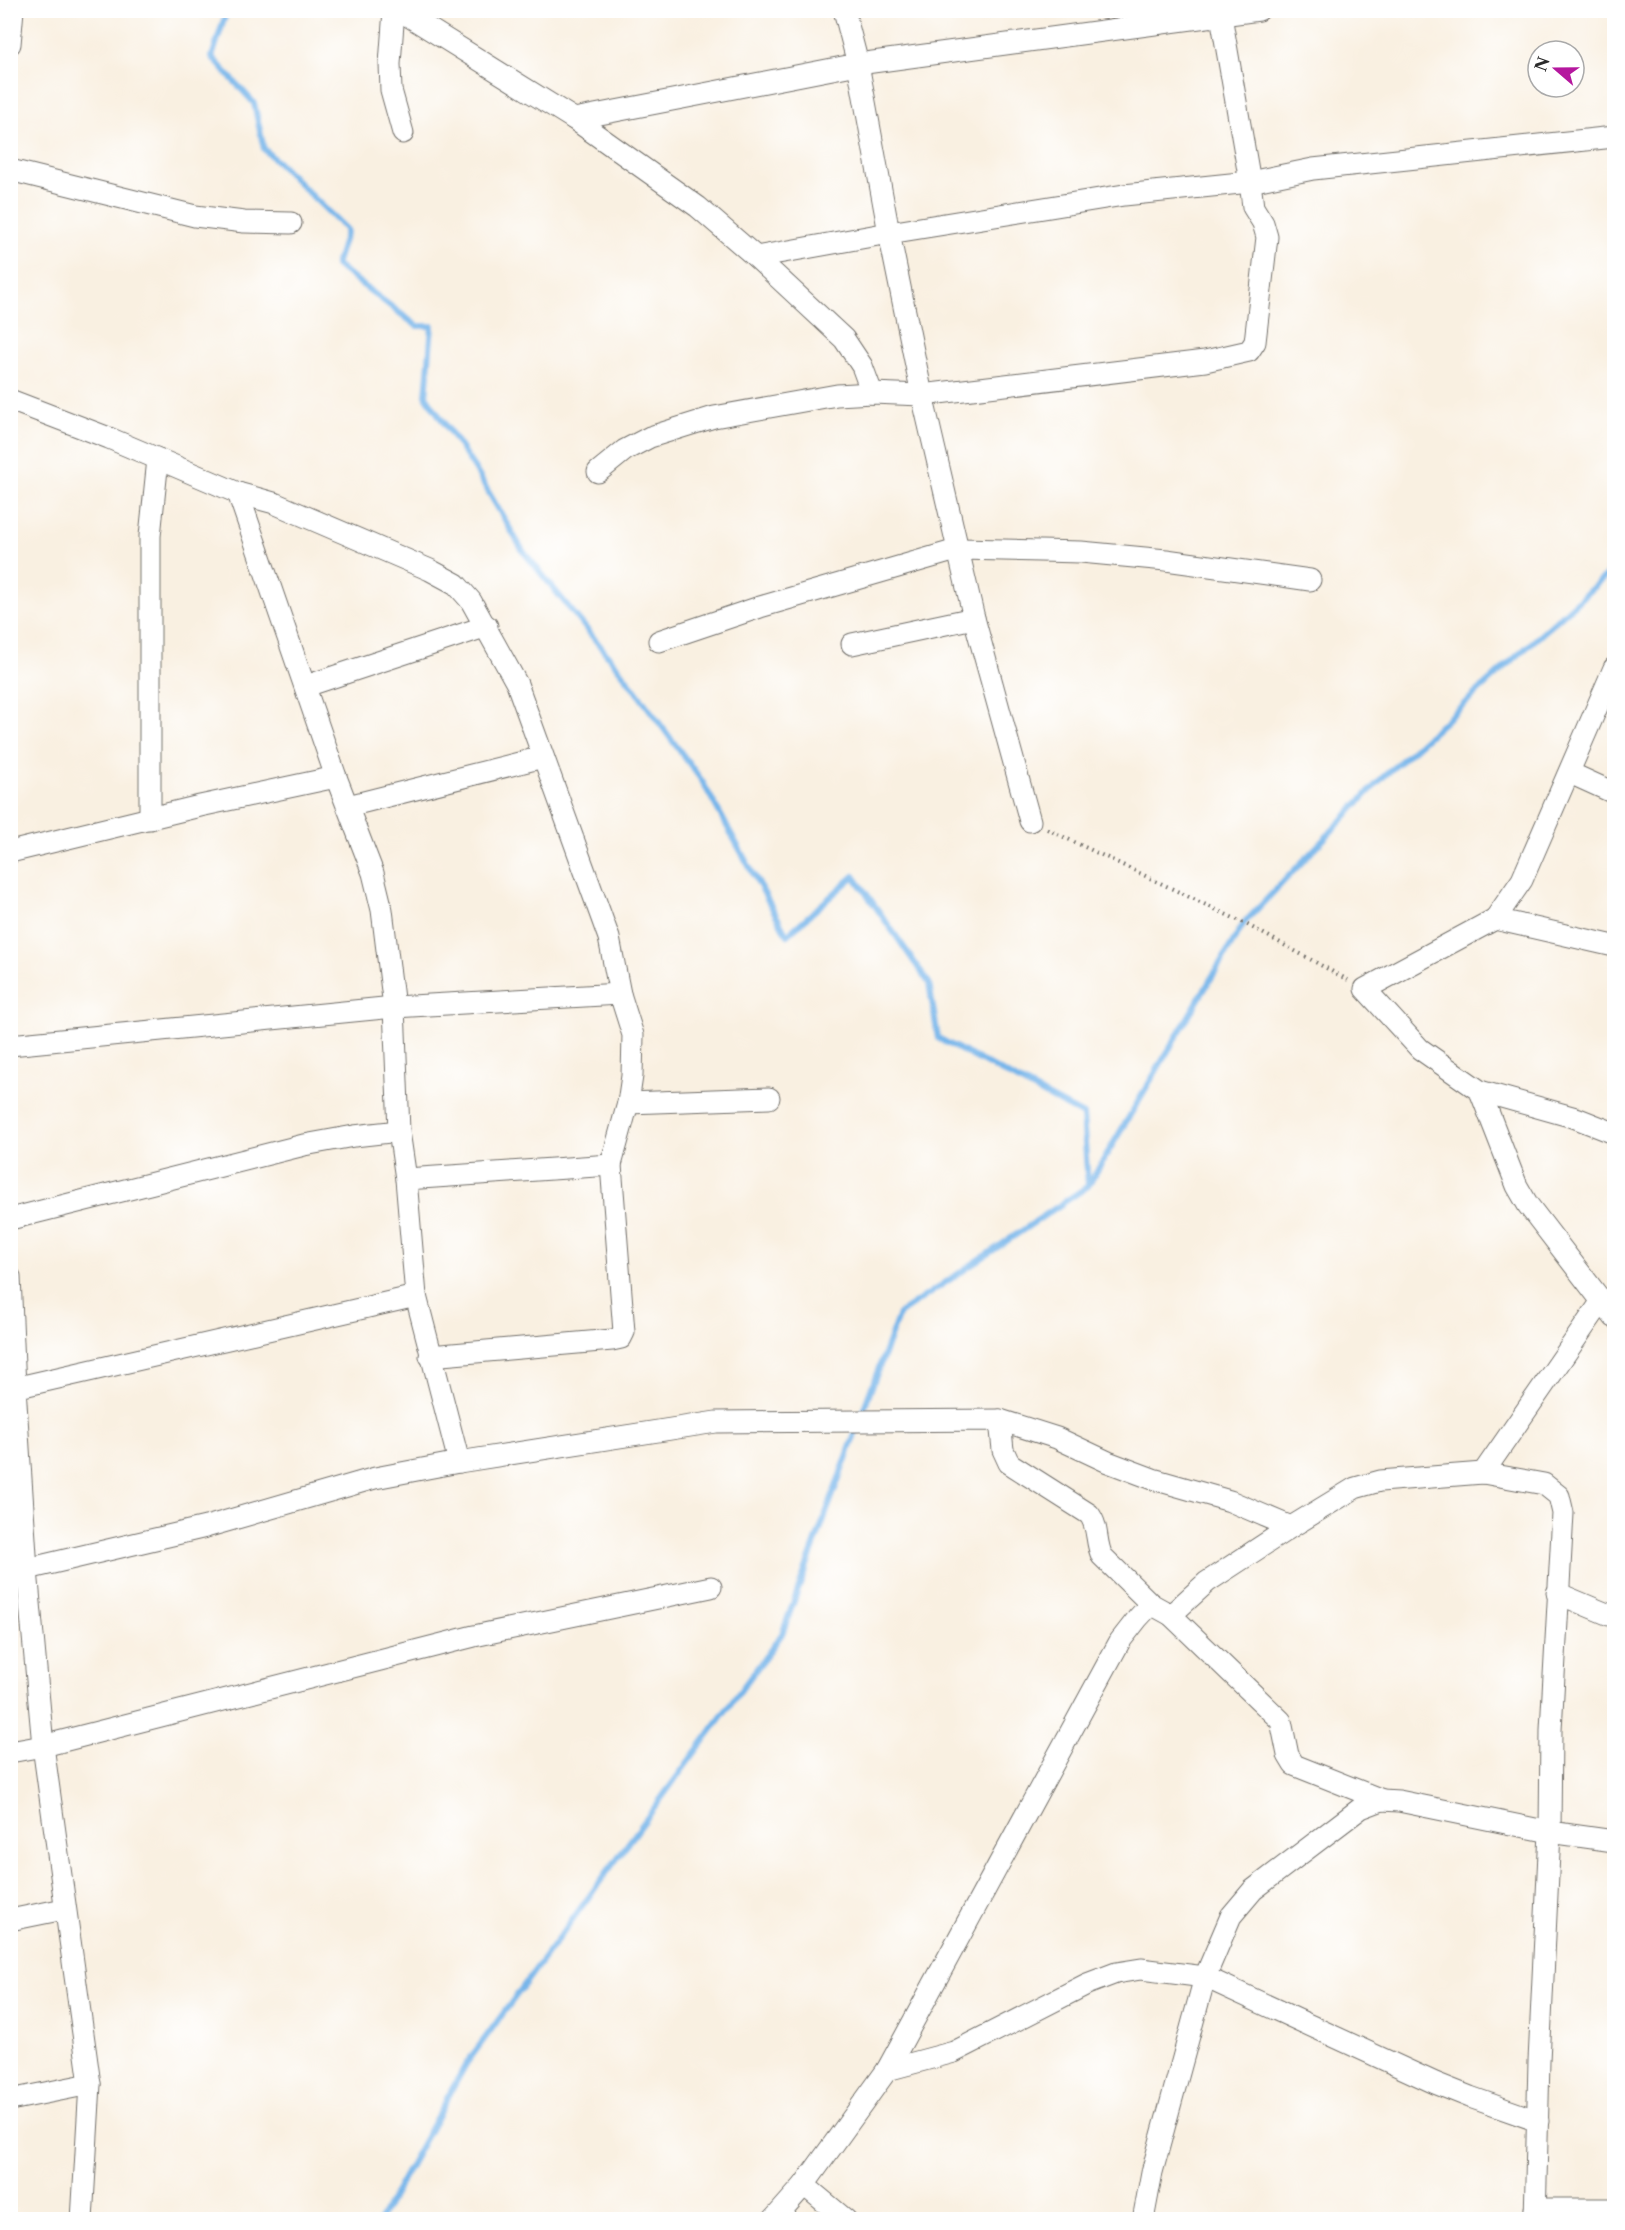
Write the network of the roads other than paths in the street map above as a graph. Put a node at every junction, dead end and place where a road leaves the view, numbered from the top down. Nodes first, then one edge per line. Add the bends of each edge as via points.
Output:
1 (394, 10) edge
2 (399, 10) edge
3 (844, 10) edge
4 (1259, 10) edge
5 (1220, 13) edge
6 (858, 64) junction
7 (574, 118) junction
8 (404, 133) dead end
9 (1614, 137) edge
10 (10, 170) edge
11 (1250, 182) junction
12 (291, 223) dead end
13 (889, 233) junction
14 (756, 257) junction
15 (872, 393) junction
16 (922, 395) junction
17 (10, 400) edge
18 (158, 459) junction
19 (598, 472) dead end
20 (238, 493) junction
21 (960, 549) junction
22 (1310, 580) dead end
23 (974, 618) junction
24 (487, 626) junction
25 (659, 641) dead end
26 (852, 644) dead end
27 (1614, 668) edge
28 (306, 686) junction
29 (543, 758) junction
30 (1570, 772) junction
31 (336, 777) junction
32 (1614, 794) edge
33 (348, 806) junction
34 (150, 819) junction
35 (1030, 820) road end
36 (10, 852) edge
37 (1495, 918) junction
38 (1614, 946) edge
39 (620, 994) junction
40 (394, 1007) junction
41 (10, 1046) edge
42 (1480, 1091) junction
43 (769, 1098) dead end
44 (628, 1103) junction
45 (399, 1131) junction
46 (1614, 1133) edge
47 (611, 1165) junction
48 (406, 1179) junction
49 (10, 1220) edge
50 (10, 1277) edge
51 (416, 1296) junction
52 (1608, 1309) edge
53 (430, 1356) junction
54 (13, 1388) edge
55 (1000, 1420) junction
56 (459, 1462) junction
57 (1483, 1473) junction
58 (1291, 1527) junction
59 (19, 1572) edge
60 (711, 1587) dead end
61 (1557, 1593) junction
62 (1151, 1604) junction
63 (1171, 1615) junction
64 (1614, 1617) edge
65 (44, 1746) junction
66 (10, 1752) edge
67 (1382, 1800) junction
68 (1550, 1832) junction
69 (1614, 1841) edge
70 (64, 1909) junction
71 (10, 1920) edge
72 (1205, 1977) junction
73 (887, 2070) junction
74 (90, 2084) junction
75 (10, 2100) edge
76 (1538, 2121) junction
77 (804, 2185) junction
78 (1614, 2209) edge
79 (1535, 2214) edge
80 (82, 2220) edge
81 (772, 2220) edge
82 (846, 2220) edge
83 (1143, 2220) edge

1 - 8 street via 391,90
2 - 7 street
3 - 6 street
4 - 5 street
5 - 6 street
5 - 11 street
6 - 7 street
6 - 13 street
7 - 14 street via 698,207
9 - 11 street via 1312,170
10 - 12 street via 195,216
11 - 13 street via 1124,195
11 - 16 street via 1253,207 1267,237 1255,342 1250,351 1205,361
13 - 14 street
13 - 16 street
14 - 15 street via 844,339 862,366
15 - 16 street
15 - 19 street via 714,417 650,437 625,450
16 - 21 street
17 - 18 street
18 - 20 street
18 - 34 street via 150,536
20 - 24 street via 274,503 430,570 456,584
20 - 28 street
21 - 22 street via 1081,552
21 - 23 street
21 - 25 street
23 - 26 street
23 - 35 street
24 - 28 street
24 - 29 street via 517,684
27 - 30 street
28 - 31 street
29 - 33 street
29 - 39 street via 609,938
30 - 32 street
30 - 37 street via 1522,880
31 - 33 street
31 - 34 street
33 - 40 street via 380,901
34 - 36 street
37 - 38 street
37 - 42 street via 1365,989 1420,1049
39 - 40 street
39 - 44 street via 633,1035
40 - 41 street
40 - 45 street
42 - 46 street
42 - 52 street via 1516,1186
43 - 44 street
44 - 47 street
45 - 48 street
45 - 49 street via 304,1145
47 - 48 street
47 - 53 street via 624,1332 621,1338
48 - 51 street
50 - 54 street
51 - 53 street
51 - 54 street
52 - 57 street
53 - 56 street
54 - 59 street
55 - 56 street via 716,1422
55 - 58 street via 1057,1438 1152,1479 1230,1501
55 - 62 street via 1003,1450 1009,1463 1089,1514 1095,1521 1102,1556
56 - 59 street via 375,1478 206,1527
57 - 58 street via 1380,1481 1355,1488
57 - 61 street via 1544,1484 1559,1496 1563,1513
58 - 63 street via 1207,1582
59 - 65 street
60 - 65 street via 474,1636
61 - 64 street
61 - 68 street
62 - 63 street
62 - 73 street via 1120,1641
63 - 67 street via 1281,1721 1294,1765
65 - 66 street
65 - 70 street
67 - 68 street
67 - 72 street via 1361,1808 1253,1890 1232,1916
68 - 69 street
68 - 76 street
70 - 71 street
70 - 74 street
72 - 73 street via 1141,1969 1116,1973 1086,1984 954,2052
72 - 76 street via 1435,2083
72 - 83 street via 1152,2172
73 - 77 street
74 - 75 street
74 - 80 street
76 - 79 street
77 - 81 street
77 - 82 street
78 - 79 street

